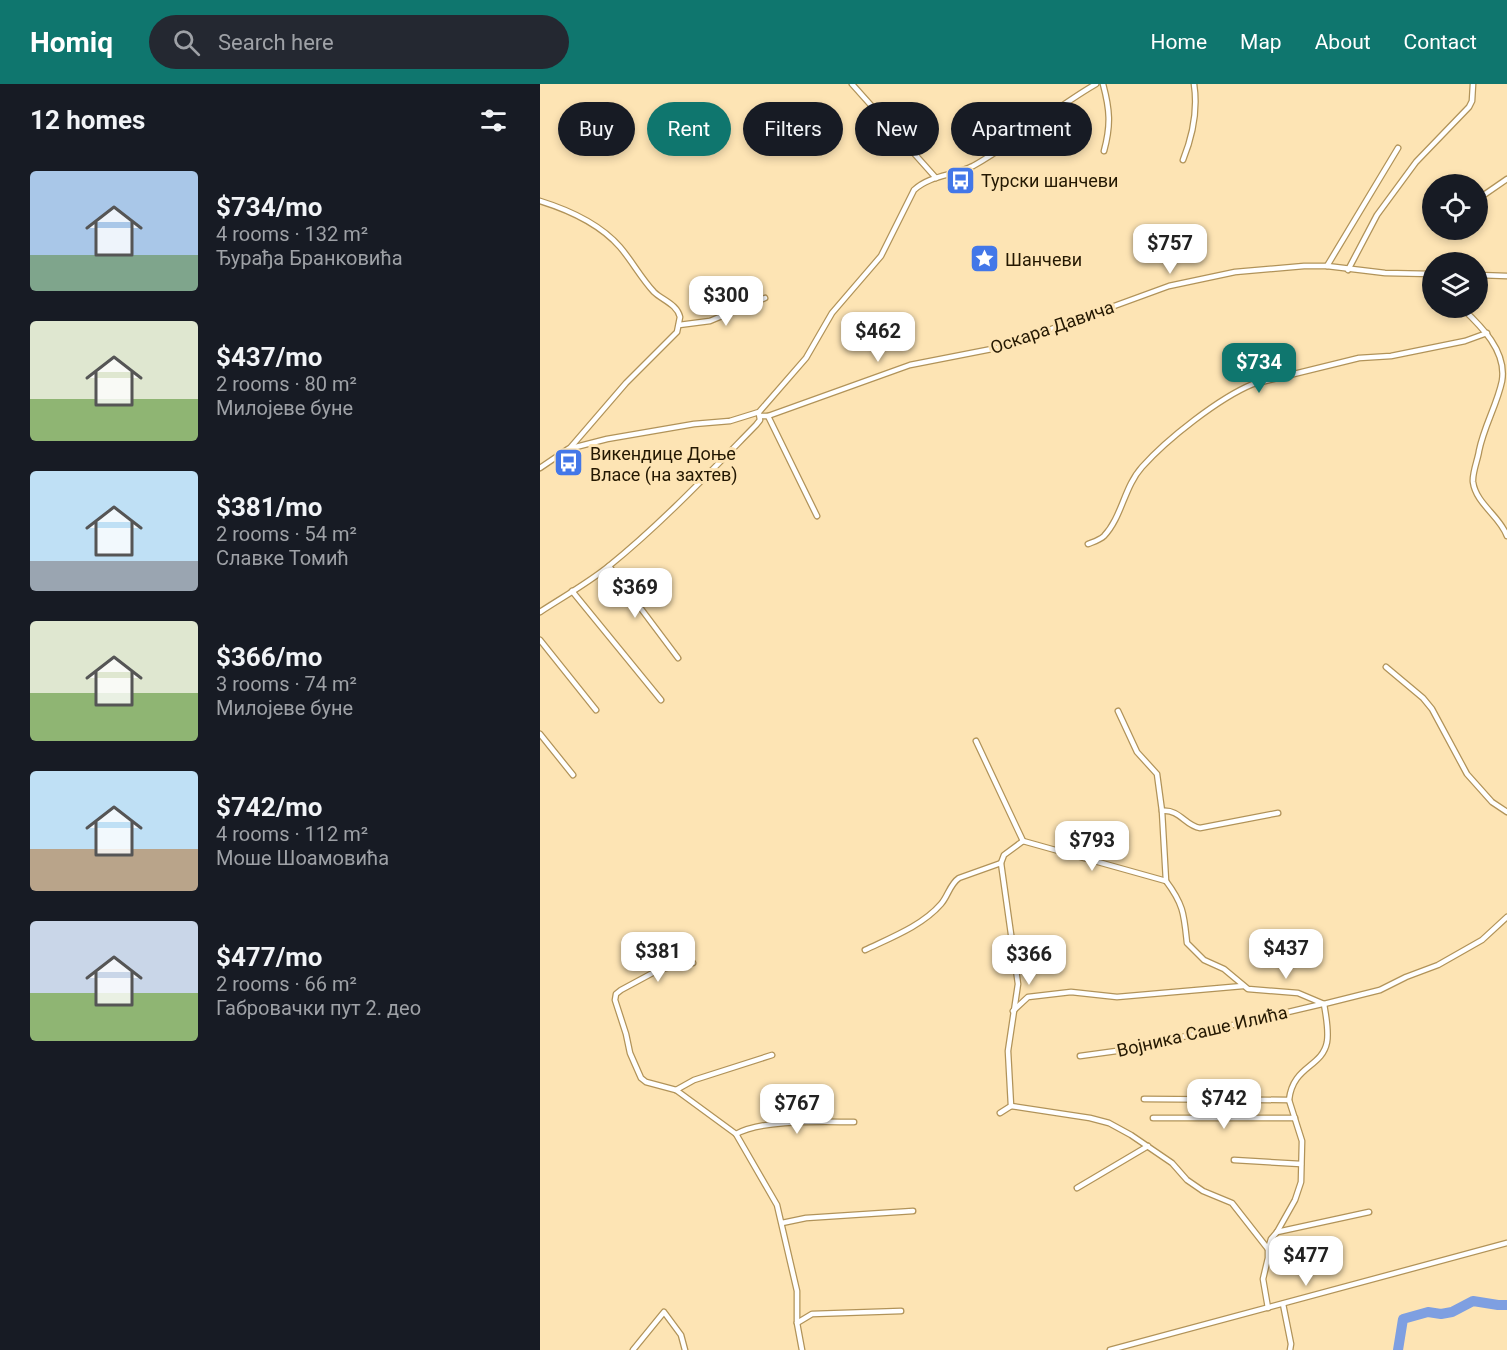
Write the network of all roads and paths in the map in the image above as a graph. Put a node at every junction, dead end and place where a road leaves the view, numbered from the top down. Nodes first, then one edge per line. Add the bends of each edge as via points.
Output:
1 (852, 84) edge
2 (1096, 84) edge
3 (1103, 84) edge
4 (1194, 84) edge
5 (1473, 84) edge
6 (1085, 87) edge
7 (1398, 147) dead end
8 (1104, 151) dead end
9 (1183, 160) dead end
10 (936, 178) junction
11 (1507, 179) edge
12 (1488, 192) edge
13 (540, 201) edge
14 (1327, 266) junction
15 (1348, 270) junction
16 (1422, 274) edge
17 (1488, 275) edge
18 (1507, 276) edge
19 (765, 298) dead end
20 (1472, 318) edge
21 (680, 325) junction
22 (1487, 333) junction
23 (760, 414) junction
24 (768, 416) junction
25 (568, 449) junction
26 (540, 468) edge
27 (817, 516) dead end
28 (1507, 536) edge
29 (1088, 544) dead end
30 (609, 566) junction
31 (572, 591) junction
32 (540, 612) edge
33 (540, 640) edge
34 (678, 658) dead end
35 (1386, 667) dead end
36 (661, 700) dead end
37 (596, 710) dead end
38 (1118, 711) dead end
39 (540, 734) edge
40 (976, 741) dead end
41 (573, 775) dead end
42 (1162, 811) junction
43 (1507, 812) edge
44 (1278, 813) dead end
45 (1023, 841) junction
46 (1001, 864) junction
47 (1166, 881) junction
48 (1507, 917) edge
49 (865, 950) dead end
50 (693, 963) dead end
51 (1243, 986) junction
52 (1322, 1003) junction
53 (1013, 1011) junction
54 (772, 1055) dead end
55 (1080, 1056) dead end
56 (676, 1090) junction
57 (1144, 1099) dead end
58 (1289, 1100) junction
59 (1011, 1106) junction
60 (1000, 1113) dead end
61 (1153, 1118) dead end
62 (1295, 1118) junction
63 (854, 1122) dead end
64 (736, 1134) junction
65 (1148, 1146) junction
66 (1234, 1160) dead end
67 (1301, 1164) junction
68 (1077, 1188) dead end
69 (913, 1211) dead end
70 (1369, 1212) dead end
71 (782, 1223) junction
72 (1277, 1232) junction
73 (1507, 1243) edge
74 (1268, 1250) junction
75 (1283, 1304) junction
76 (1268, 1308) junction
77 (901, 1311) dead end
78 (797, 1323) junction
79 (633, 1350) edge
80 (685, 1350) edge
81 (802, 1350) edge
82 (1110, 1350) edge
83 (1290, 1350) edge

1 - 10 street
2 - 6 street
3 - 8 street via 1110,129
4 - 9 street via 1195,117
5 - 15 street via 1469,107 1409,171 1377,215
6 - 10 street via 973,166
7 - 14 street
10 - 23 street via 922,182 914,190 880,256 832,313 806,358
11 - 12 street
13 - 21 street via 600,228 620,246 654,292 679,312
14 - 15 street, Оскара Давича
14 - 24 street, Оскара Давича via 1235,272 1170,286 1002,347 910,365
15 - 16 street, Оскара Давича
17 - 18 street
19 - 21 street via 710,321
20 - 22 street
21 - 25 street
22 - 28 street via 1501,360 1503,380 1483,434 1473,482
22 - 29 street via 1402,354 1359,358 1237,391 1174,436 1140,468 1103,537
23 - 24 street, Оскара Давича
23 - 25 street
23 - 30 street via 756,425 684,498
24 - 27 street
25 - 26 street
30 - 31 street
30 - 34 street
31 - 32 street
31 - 36 street
33 - 37 street
35 - 43 street via 1428,704 1467,774 1492,802
38 - 42 street via 1137,752 1157,774
39 - 41 street
40 - 45 street
42 - 44 street via 1177,813 1200,828
42 - 47 street
45 - 46 street via 1004,855
45 - 47 street
46 - 49 street via 959,878 942,904 926,918
46 - 53 street via 1018,984
47 - 51 street via 1184,913 1187,943 1204,960 1224,969
48 - 52 street, Војника Саше Илића via 1482,940 1438,965 1380,990
50 - 56 street via 660,969 621,990 615,1000 641,1078
51 - 52 street via 1298,993
51 - 53 street via 1117,997 1071,992 1028,997
52 - 55 street, Војника Саше Илића via 1131,1049
52 - 58 street via 1328,1037 1325,1048 1295,1079
53 - 59 street via 1008,1051
54 - 56 street via 702,1077
56 - 64 street
57 - 58 street
58 - 62 street
59 - 60 street
59 - 65 street via 1109,1123
61 - 62 street
62 - 67 street via 1302,1141
63 - 64 street via 754,1126
64 - 71 street via 777,1205
65 - 68 street
65 - 74 street via 1203,1191 1232,1203
66 - 67 street
67 - 72 street via 1298,1194
69 - 71 street
70 - 72 street
71 - 78 street via 797,1291
72 - 74 street
73 - 75 street
74 - 76 street via 1263,1279
75 - 76 street
75 - 83 street
76 - 82 street
77 - 78 street via 812,1314
78 - 81 street
79 - 80 street via 664,1312 681,1335

